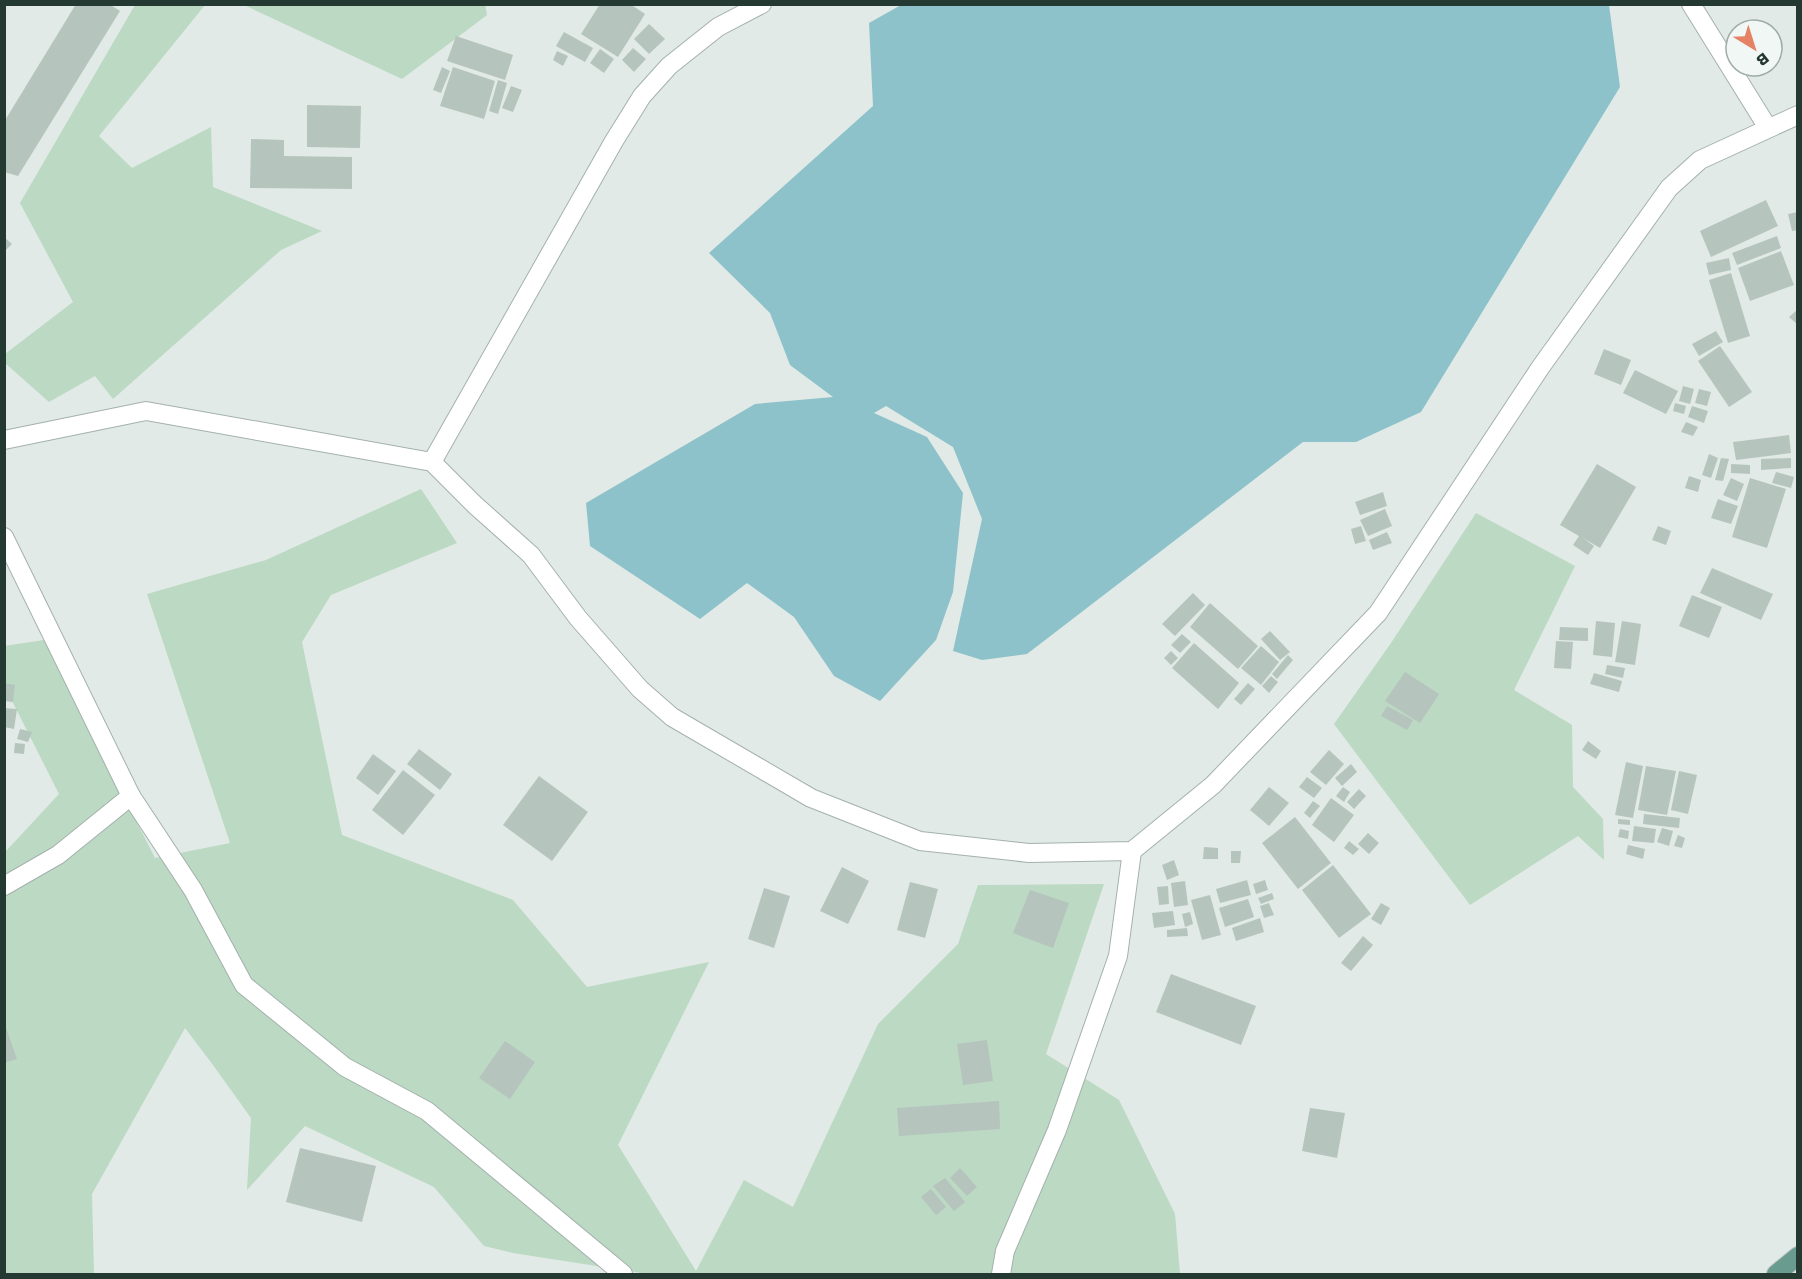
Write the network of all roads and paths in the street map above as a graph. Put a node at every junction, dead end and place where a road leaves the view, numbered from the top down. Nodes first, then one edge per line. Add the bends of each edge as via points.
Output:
1 (762, 4) edge
2 (1691, 4) edge
3 (1797, 115) edge
4 (1768, 129) junction
5 (4, 440) edge
6 (432, 462) junction
7 (4, 537) edge
8 (130, 796) junction
9 (1132, 851) junction
10 (4, 886) edge
11 (1797, 1256) edge
12 (623, 1275) edge
13 (1001, 1275) edge
14 (1776, 1275) edge

1 - 6 street via 718,27 669,66 642,96
2 - 4 street
3 - 4 street
4 - 9 street via 1700,160 1669,188 1540,368 1378,613 1214,785
5 - 6 street via 146,411
6 - 9 street via 531,555 578,618 640,689 672,717 811,798 920,841 1029,853
7 - 8 street
8 - 10 street via 58,855
8 - 12 street via 193,890 244,985 345,1067 427,1111
9 - 13 street via 1118,956 1057,1130 1005,1251
11 - 14 main road

